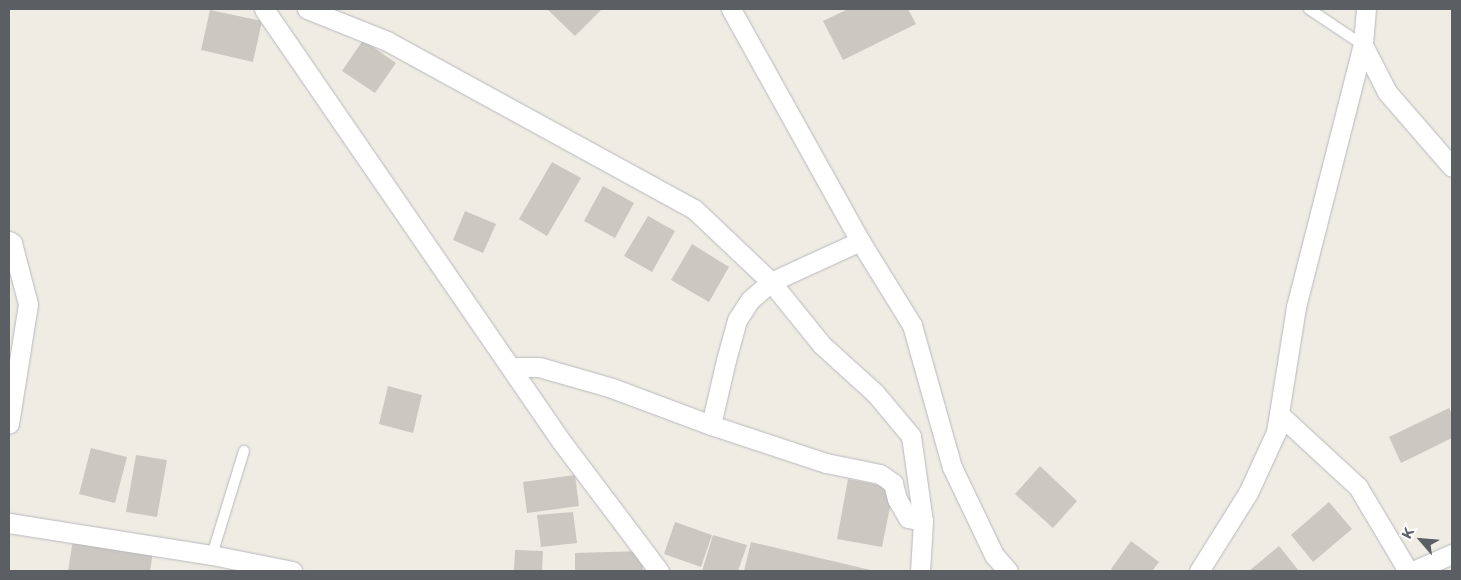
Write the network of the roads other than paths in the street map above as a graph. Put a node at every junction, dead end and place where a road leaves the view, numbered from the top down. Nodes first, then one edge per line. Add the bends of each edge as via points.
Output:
1 (264, 9) edge
2 (307, 9) edge
3 (731, 9) edge
4 (1309, 9) edge
5 (1366, 9) edge
6 (1363, 45) junction
7 (1452, 167) edge
8 (9, 241) edge
9 (860, 241) junction
10 (771, 282) junction
11 (511, 366) junction
12 (1279, 414) junction
13 (9, 424) edge
14 (711, 425) junction
15 (244, 451) dead end
16 (923, 521) junction
17 (9, 523) edge
18 (1452, 554) edge
19 (212, 555) junction
20 (292, 571) edge
21 (659, 571) edge
22 (920, 571) edge
23 (1008, 571) edge
24 (1199, 571) edge
25 (1408, 571) edge
26 (1413, 571) edge

1 - 11 street
2 - 10 street via 387,41 694,209
3 - 9 street
4 - 6 lane
5 - 6 street
6 - 7 street via 1387,92
6 - 12 street via 1296,307
8 - 13 street via 28,304
9 - 10 street
9 - 23 street via 912,326 952,467 994,555
10 - 14 street via 750,300 737,320
10 - 16 street via 822,345 875,392 911,436
11 - 14 street via 539,367 612,388
11 - 21 street via 561,441
12 - 24 street via 1276,432 1248,493
12 - 25 street via 1358,487
14 - 16 street via 826,463 880,474 893,483 897,499 908,518
15 - 19 lane
16 - 22 street
17 - 19 street
18 - 26 street
19 - 20 street

